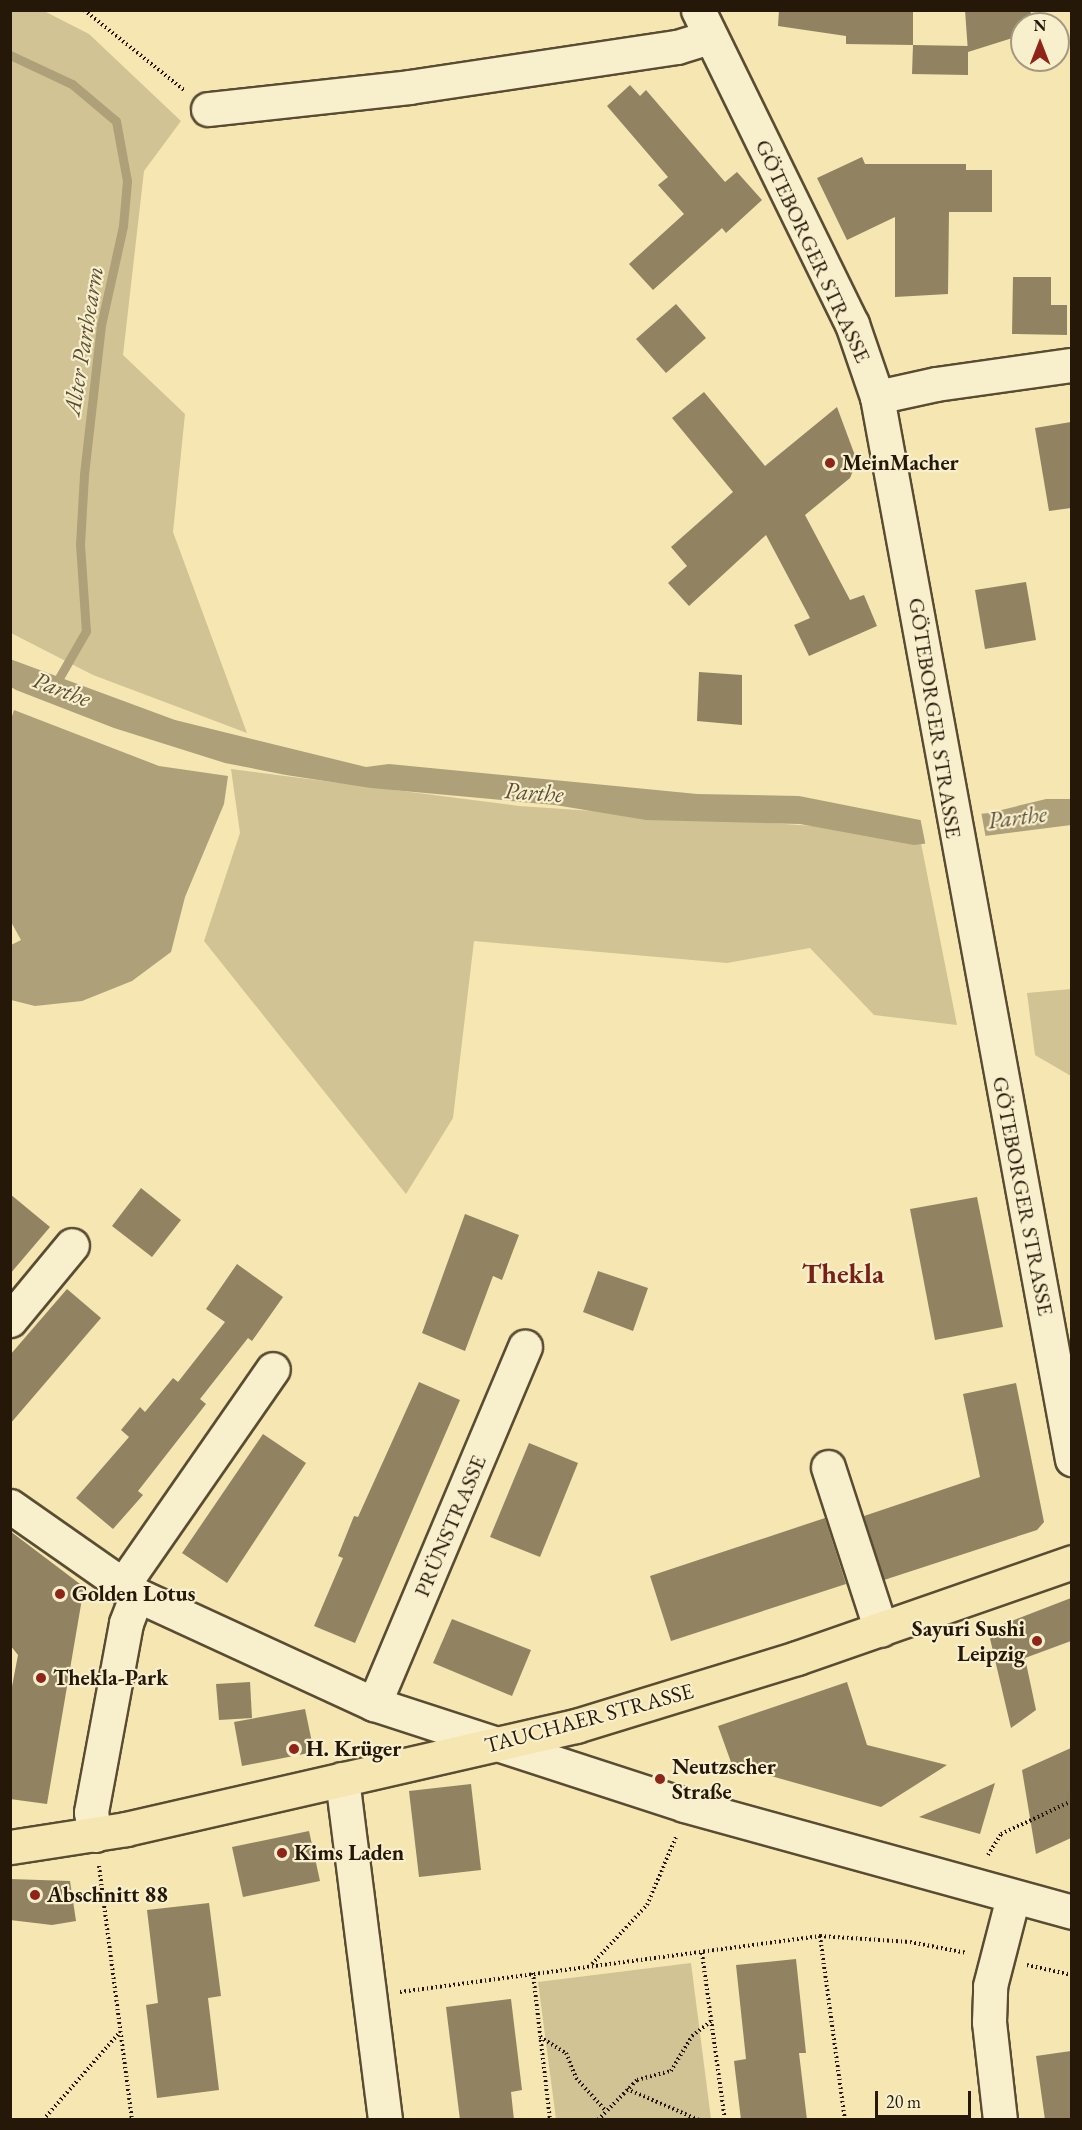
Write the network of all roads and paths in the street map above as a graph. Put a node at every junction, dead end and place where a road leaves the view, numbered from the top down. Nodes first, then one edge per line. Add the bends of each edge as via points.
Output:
1 (84, 10) edge
2 (704, 24) edge
3 (208, 110) joint
4 (1071, 365) edge
5 (877, 397) junction
6 (72, 1245) dead end
7 (10, 1320) edge
8 (525, 1347) dead end
9 (273, 1369) dead end
10 (1071, 1459) edge
11 (828, 1467) dead end
12 (10, 1506) edge
13 (1071, 1562) edge
14 (130, 1590) junction
15 (881, 1629) junction
16 (374, 1704) junction
17 (494, 1744) junction
18 (342, 1779) junction
19 (1071, 1801) edge
20 (684, 1805) junction
21 (95, 1835) junction
22 (10, 1846) edge
23 (980, 1888) junction
24 (1013, 1897) junction
25 (1071, 1911) edge
26 (819, 1936) junction
27 (702, 1953) junction
28 (995, 1958) junction
29 (592, 1965) junction
30 (533, 1973) junction
31 (1071, 1974) edge
32 (370, 1996) junction
33 (711, 2021) junction
34 (121, 2031) junction
35 (540, 2037) junction
36 (626, 2088) junction
37 (605, 2110) junction
38 (43, 2120) edge
39 (132, 2120) edge
40 (385, 2120) edge
41 (550, 2120) edge
42 (598, 2120) edge
43 (699, 2120) edge
44 (725, 2120) edge
45 (844, 2120) edge
46 (1000, 2120) edge

1 - 3 path
2 - 3 street via 677,47 409,87
2 - 5 street, GÖTEBORGER STRASSE via 847,314
4 - 5 street via 936,384
5 - 10 street, GÖTEBORGER STRASSE
6 - 7 street
8 - 16 street, PRÜNSTRASSE
9 - 14 street
11 - 15 street
12 - 14 street
13 - 15 main road, TAUCHAER STRASSE
14 - 16 street
14 - 21 street via 91,1812
15 - 17 main road, TAUCHAER STRASSE via 667,1700
16 - 17 street
17 - 18 main road, TAUCHAER STRASSE
17 - 20 street
18 - 21 main road, TAUCHAER STRASSE
18 - 32 street
19 - 23 path via 1001,1834 988,1851
20 - 23 street
20 - 29 path via 673,1850 647,1905
21 - 22 main road, TAUCHAER STRASSE
21 - 34 path
23 - 24 street
24 - 25 street
24 - 28 street
26 - 27 path
26 - 28 path via 910,1942
26 - 45 path
27 - 29 path
27 - 33 path
28 - 31 path
28 - 46 street via 989,2022
29 - 30 path
30 - 32 path
30 - 35 path
32 - 40 street
33 - 36 path via 692,2036 671,2071 637,2080
33 - 44 path
34 - 38 path
34 - 39 path
35 - 37 path via 566,2053 576,2078
35 - 41 path
36 - 37 path
36 - 43 path
37 - 42 path

